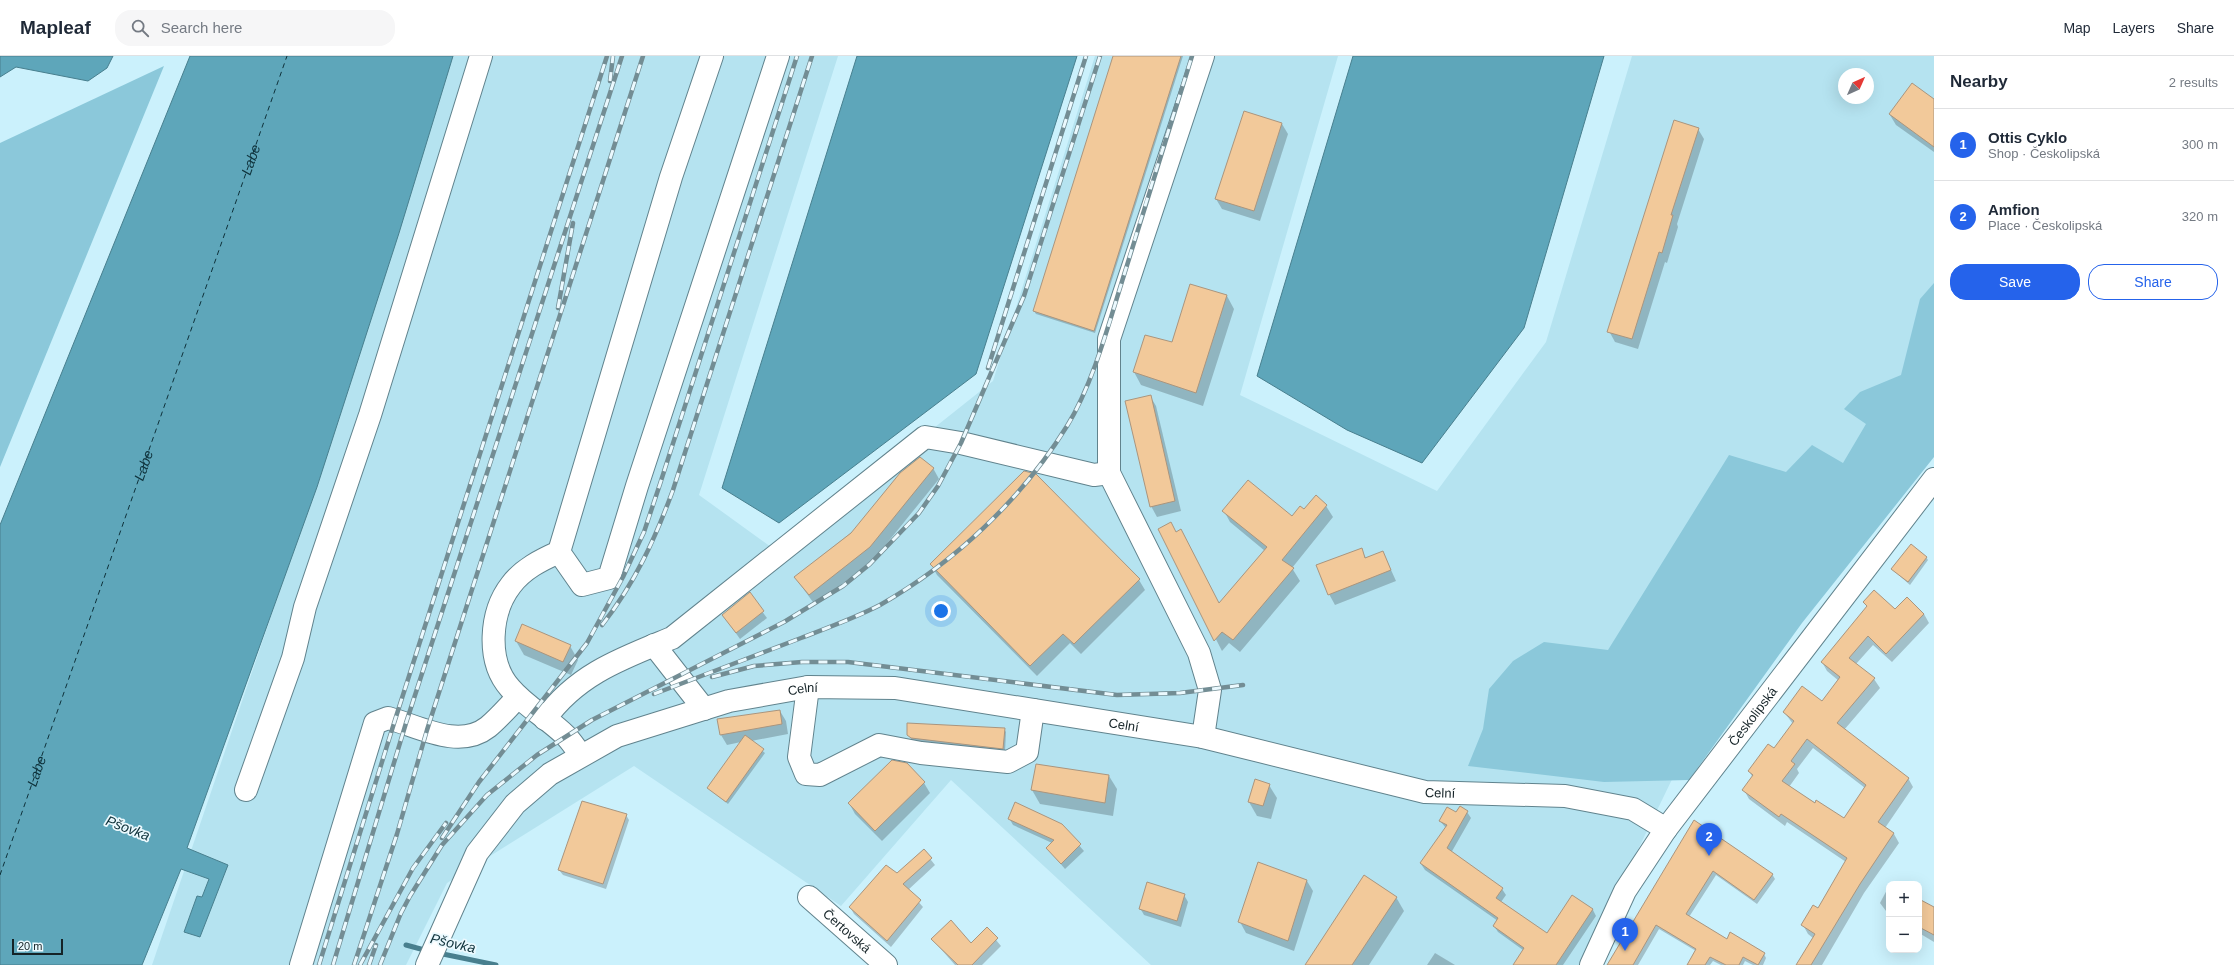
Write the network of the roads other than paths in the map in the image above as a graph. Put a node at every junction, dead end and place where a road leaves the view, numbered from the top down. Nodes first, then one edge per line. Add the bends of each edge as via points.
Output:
1 (481, 56) edge
2 (712, 56) edge
3 (778, 56) edge
4 (1203, 56) edge
5 (1109, 473) junction
6 (1934, 479) edge
7 (559, 552) junction
8 (654, 645) junction
9 (808, 687) junction
10 (518, 697) junction
11 (704, 709) junction
12 (1033, 710) junction
13 (545, 719) junction
14 (1203, 737) junction
15 (581, 755) junction
16 (246, 790) dead end
17 (1666, 829) junction
18 (809, 897) dead end
19 (301, 965) edge
20 (427, 965) edge
21 (886, 965) edge
22 (1591, 965) edge

1 - 16 street via 370,415 305,607 293,658
2 - 7 street via 672,177
3 - 7 street via 609,578 582,585
4 - 5 street via 1109,339
5 - 8 street via 1094,475 961,443 925,437 672,638
5 - 14 street via 1199,653 1210,690
6 - 17 street, Českolipská
7 - 10 street via 538,561 511,585 499,608 494,638 495,658 503,679
8 - 11 street
8 - 13 street via 635,652 582,680 556,704
9 - 11 street, Celní via 729,701
9 - 12 street, Celní via 895,688
9 - 12 street via 799,758 806,774 820,775 879,745 921,753 1008,762 1027,752
10 - 13 street
10 - 19 street via 488,727 470,736 435,733 388,718 375,723
11 - 15 street, Celní via 617,736
12 - 14 street, Celní
13 - 15 street via 566,736
14 - 17 street, Celní via 1425,792 1565,796 1633,809
15 - 20 street, Celní via 550,774 515,804 496,827 477,853
17 - 22 street, Českolipská via 1625,891
18 - 21 street, Čertovská

